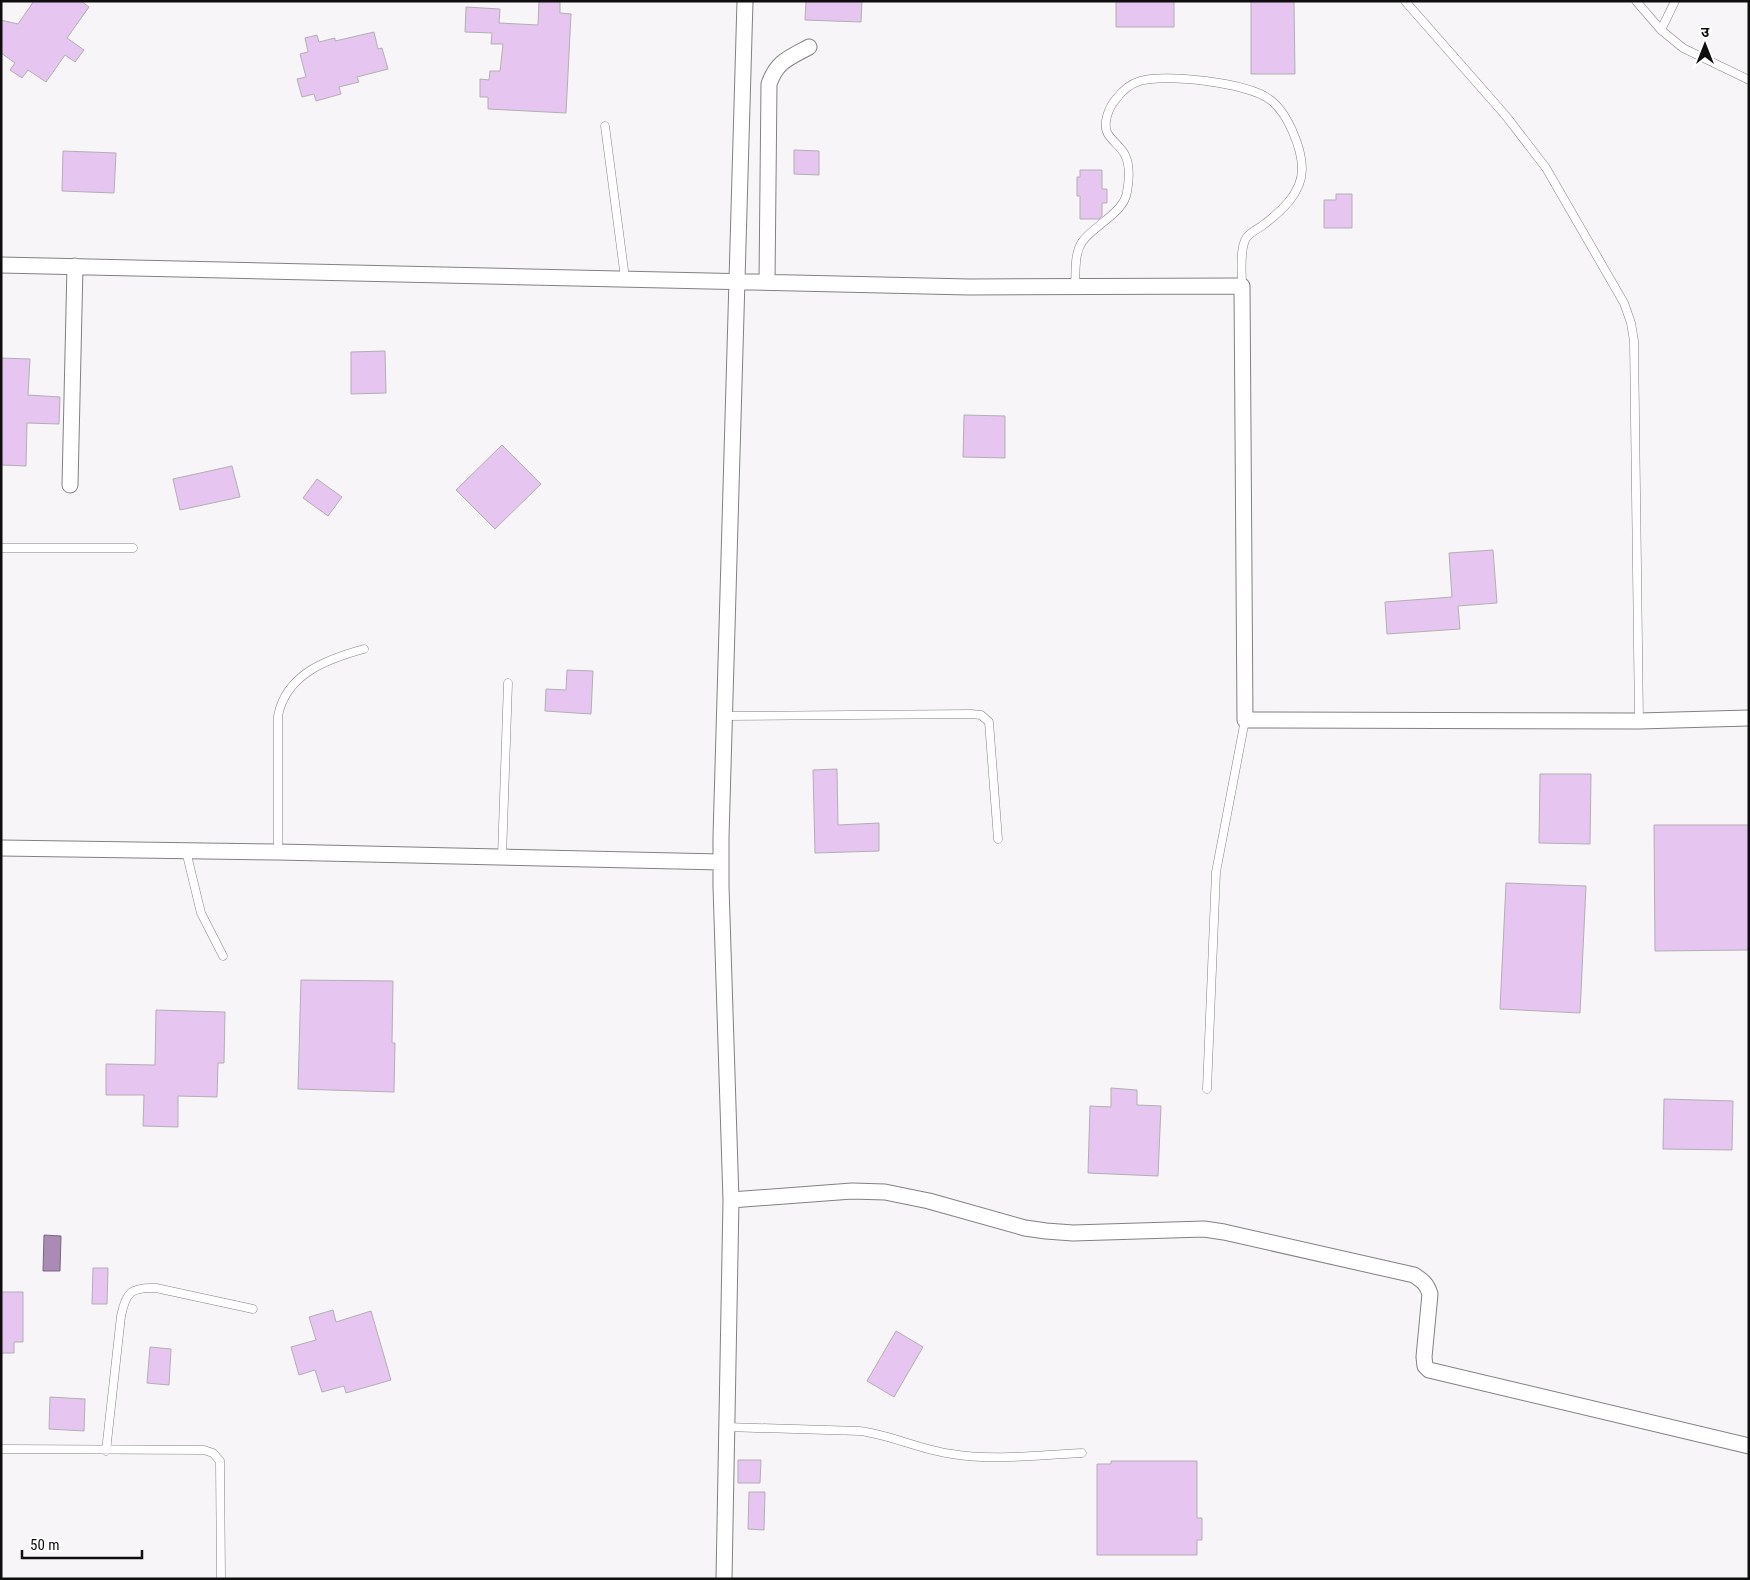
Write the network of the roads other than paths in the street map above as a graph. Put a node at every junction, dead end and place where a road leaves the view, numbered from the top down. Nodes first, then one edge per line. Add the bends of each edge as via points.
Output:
1 (745, 1) edge
2 (1405, 1) edge
3 (1636, 1) edge
4 (1675, 1) edge
5 (1661, 30) junction
6 (809, 47) dead end
7 (1749, 80) edge
8 (606, 126) dead end
9 (1, 265) edge
10 (75, 266) junction
11 (625, 278) junction
12 (736, 281) junction
13 (767, 282) junction
14 (1075, 286) junction
15 (1242, 286) junction
16 (70, 485) dead end
17 (1, 548) edge
18 (133, 548) dead end
19 (364, 648) dead end
20 (508, 683) dead end
21 (724, 716) junction
22 (1749, 718) edge
23 (1245, 720) junction
24 (1639, 721) junction
25 (998, 839) dead end
26 (1, 848) edge
27 (186, 851) junction
28 (278, 852) junction
29 (502, 856) junction
30 (721, 862) junction
31 (223, 956) dead end
32 (1207, 1089) dead end
33 (731, 1200) junction
34 (253, 1309) dead end
35 (726, 1427) junction
36 (1749, 1446) edge
37 (1, 1449) edge
38 (106, 1451) junction
39 (1082, 1453) dead end
40 (221, 1579) edge
41 (724, 1579) edge

1 - 12 street
2 - 24 lane via 1506,116 1546,168 1624,303 1631,323 1634,341
3 - 5 lane
4 - 5 lane
5 - 7 lane via 1683,48
6 - 13 street via 783,62 773,72 769,84
8 - 11 lane
9 - 10 street
10 - 11 street
10 - 16 street
11 - 12 street
12 - 13 street
12 - 21 street
13 - 14 street
14 - 15 street
14 - 15 lane via 1077,258 1083,241 1122,205 1128,192 1128,162 1107,130 1111,106 1130,85 1141,80 1168,79 1210,81 1251,89 1270,99 1287,120 1295,137 1302,170 1298,187 1290,201 1247,237 1242,250
15 - 23 street
17 - 18 lane
19 - 28 lane via 314,667 280,705
20 - 29 lane
21 - 25 lane via 981,715 989,722
21 - 30 street
22 - 24 street
23 - 24 street
23 - 32 lane via 1216,872
26 - 27 street
27 - 28 street
27 - 31 lane via 201,913
28 - 29 street
29 - 30 street
30 - 33 street
33 - 35 street
33 - 36 street via 852,1191 885,1192 1046,1231 1204,1229 1414,1275 1428,1286 1430,1294 1424,1357 1430,1370
34 - 38 lane via 156,1288 142,1288 129,1293 121,1316
35 - 39 lane via 860,1431 970,1456
35 - 41 street
37 - 38 lane
38 - 40 lane via 204,1450 220,1461

